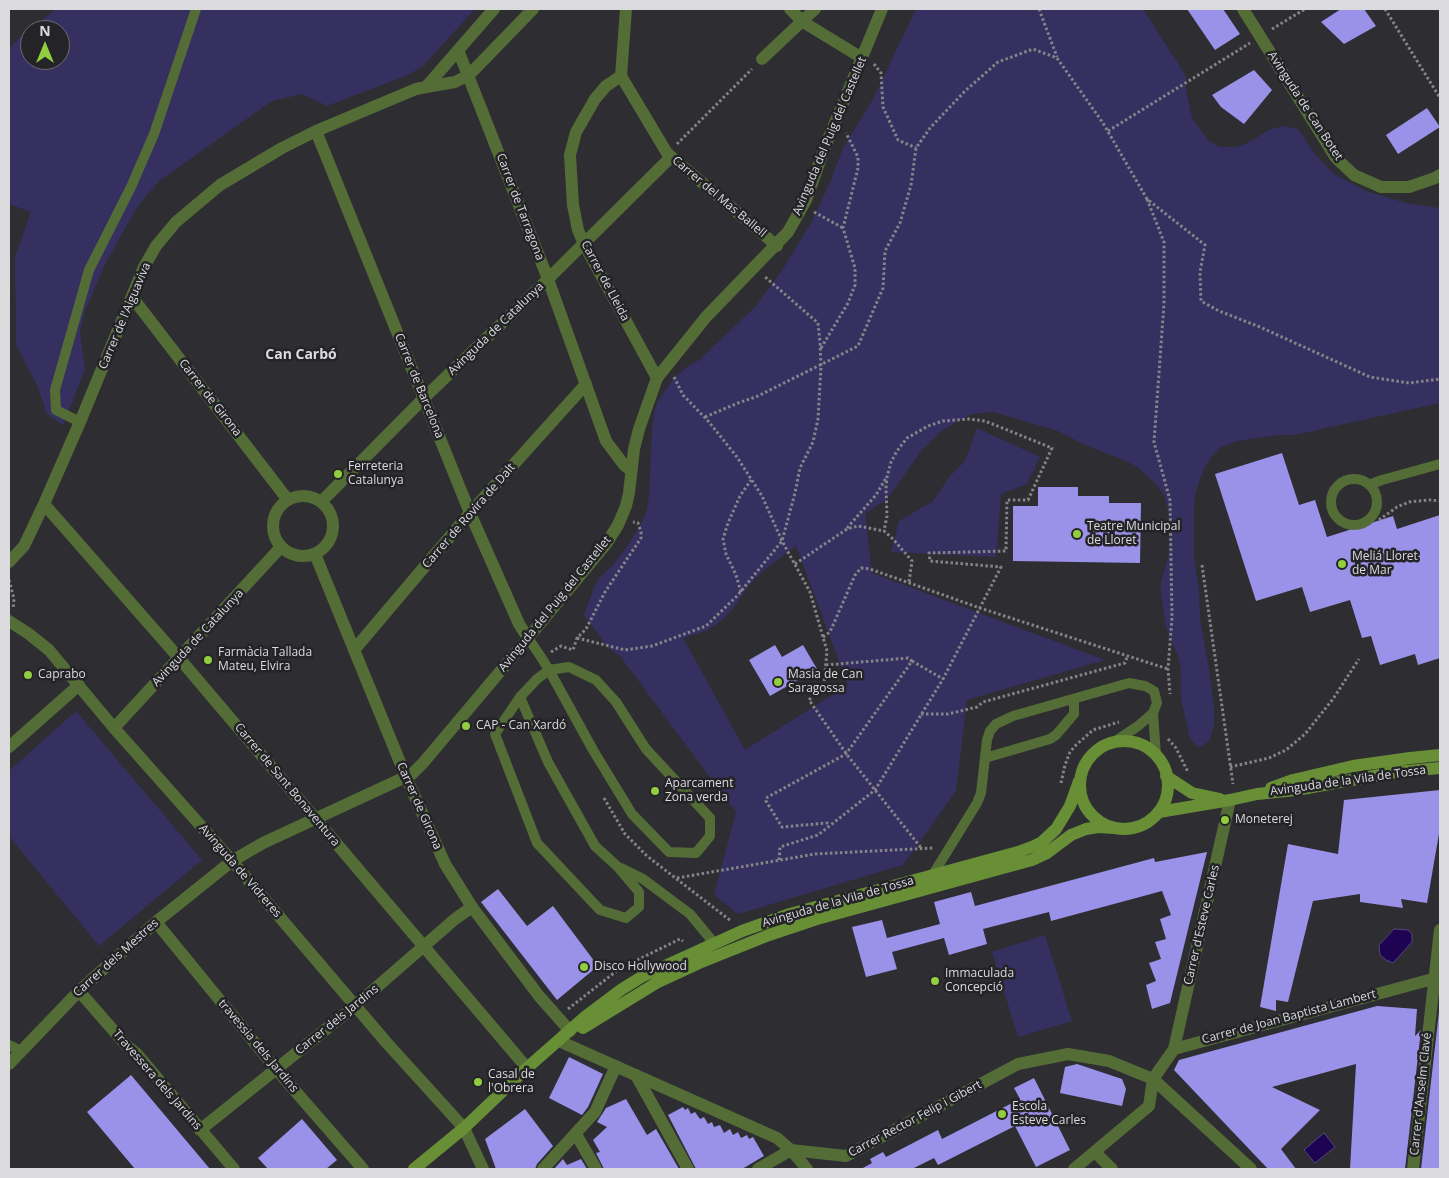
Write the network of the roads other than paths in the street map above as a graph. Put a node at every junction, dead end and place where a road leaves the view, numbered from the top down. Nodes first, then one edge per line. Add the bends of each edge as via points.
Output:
1 (196, 9) edge
2 (494, 9) edge
3 (533, 9) edge
4 (626, 9) edge
5 (790, 9) edge
6 (815, 9) edge
7 (882, 9) edge
8 (1243, 9) edge
9 (803, 22) junction
10 (458, 50) junction
11 (862, 58) junction
12 (762, 60) road end
13 (469, 75) junction
14 (621, 76) junction
15 (426, 86) junction
16 (316, 131) junction
17 (669, 155) junction
18 (1440, 175) edge
19 (584, 244) junction
20 (777, 246) junction
21 (548, 279) junction
22 (132, 297) junction
23 (657, 378) junction
24 (586, 384) junction
25 (424, 398) junction
26 (80, 422) junction
27 (1440, 464) edge
28 (631, 470) junction
29 (1369, 485) junction
30 (288, 500) junction
31 (321, 502) junction
32 (44, 504) junction
33 (470, 513) junction
34 (281, 547) junction
35 (315, 554) junction
36 (9, 562) edge
37 (9, 621) edge
38 (528, 638) junction
39 (354, 650) junction
40 (179, 658) junction
41 (549, 670) junction
42 (79, 685) junction
43 (520, 697) junction
44 (1074, 699) junction
45 (1153, 712) junction
46 (114, 728) junction
47 (1114, 742) junction
48 (9, 747) edge
49 (1156, 755) junction
50 (1440, 755) edge
51 (985, 758) junction
52 (1440, 768) edge
53 (1166, 776) junction
54 (406, 778) junction
55 (1079, 782) junction
56 (1257, 794) junction
57 (1230, 800) junction
58 (1159, 812) junction
59 (315, 819) junction
60 (1114, 828) junction
61 (232, 861) junction
62 (618, 866) junction
63 (932, 876) junction
64 (472, 907) junction
65 (156, 922) junction
66 (1440, 930) edge
67 (714, 943) junction
68 (424, 947) junction
69 (1437, 978) edge
70 (79, 991) junction
71 (355, 1006) junction
72 (570, 1031) junction
73 (559, 1041) junction
74 (9, 1045) edge
75 (1174, 1049) junction
76 (21, 1051) junction
77 (9, 1064) edge
78 (616, 1066) junction
79 (527, 1068) junction
80 (276, 1069) junction
81 (636, 1075) junction
82 (1153, 1079) junction
83 (464, 1128) junction
84 (200, 1130) junction
85 (576, 1134) junction
86 (791, 1150) junction
87 (1095, 1152) junction
88 (234, 1169) edge
89 (363, 1169) edge
90 (414, 1169) edge
91 (483, 1169) edge
92 (543, 1169) edge
93 (596, 1169) edge
94 (688, 1169) edge
95 (758, 1169) edge
96 (807, 1169) edge
97 (1074, 1169) edge
98 (1112, 1169) edge
99 (1251, 1169) edge
100 (1413, 1169) edge

1 - 26 lane via 154,134 89,270 55,390 56,410
2 - 10 street, Carrer de l'Aiguaviva
3 - 13 street, Carrer de l'Aiguaviva
4 - 14 street
5 - 9 street
6 - 9 street
7 - 11 street, Avinguda del Puig del Castellet
8 - 18 street, Avinguda de Can Botet via 1336,158 1354,175 1381,187 1409,187
9 - 11 street
9 - 12 street
10 - 13 street, Carrer de Tarragona
10 - 15 street, Carrer de l'Aiguaviva
11 - 20 street, Avinguda del Puig del Castellet via 803,206
13 - 15 street, Carrer de l'Aiguaviva via 455,82
13 - 21 street, Carrer de Tarragona
14 - 17 street, Carrer del Mas Ballell
14 - 19 street, Carrer de Lleida via 595,99 582,118 572,143 573,205
15 - 16 street, Carrer de l'Aiguaviva
16 - 22 street, Carrer de l'Aiguaviva via 248,166 176,222 156,246
16 - 25 street, Carrer de Barcelona
17 - 19 street, Avinguda de Catalunya
17 - 20 street, Carrer del Mas Ballell
19 - 21 street, Avinguda de Catalunya
19 - 23 street, Carrer de Lleida
20 - 23 street, Avinguda del Puig del Castellet via 706,318
21 - 24 street, Carrer de Tarragona
21 - 25 street, Avinguda de Catalunya
22 - 26 street, Carrer de l'Aiguaviva
22 - 30 street, Carrer de Girona
23 - 28 street, Avinguda del Puig del Castellet via 639,429
24 - 28 street, Carrer de Tarragona via 606,441
24 - 33 street, Carrer de Rovira de Dalt
25 - 31 street, Avinguda de Catalunya
25 - 33 street, Carrer de Barcelona
26 - 32 street, Carrer de l'Aiguaviva
27 - 29 lane
28 - 38 street, Avinguda del Puig del Castellet via 621,518 606,544
29 - 29 lane via 1355,479 1340,483 1331,503 1337,518 1358,525 1371,518 1377,497
30 - 31 street via 304,496
30 - 34 street via 280,507 274,521 274,532
31 - 35 street via 334,525 328,544
32 - 36 street, Carrer de l'Aiguaviva via 24,546
32 - 40 street, Carrer de Sant Bonaventura
33 - 38 street, Carrer de Barcelona via 518,624
33 - 39 street, Carrer de Rovira de Dalt
34 - 35 street via 300,556
34 - 40 street, Avinguda de Catalunya
35 - 39 street, Carrer de Girona
37 - 42 street, Avinguda de Vidreres via 39,641
38 - 41 lane
38 - 54 street, Avinguda del Puig del Castellet via 423,763
39 - 54 street, Carrer de Girona
40 - 46 street, Avinguda de Catalunya
40 - 59 street, Carrer de Sant Bonaventura
41 - 41 lane via 569,667 596,680 616,702 646,749 710,818 710,836 696,853 670,852 632,814
41 - 43 lane
42 - 46 street, Avinguda de Vidreres
42 - 48 street
43 - 62 lane via 548,762 595,846
43 - 62 lane via 495,734 537,843 600,910 626,918 639,907 639,892
44 - 45 lane via 1129,683 1154,691 1157,703
44 - 51 lane via 1074,714 1050,739
44 - 51 lane via 996,724 987,740
45 - 47 lane
45 - 49 lane
46 - 61 street, Avinguda de Vidreres
47 - 49 main road via 1140,744
47 - 55 main road via 1096,750
49 - 53 main road
50 - 56 main road, Avinguda de la Vila de Tossa via 1353,766 1293,780
51 - 63 lane via 977,803
52 - 56 main road, Avinguda de la Vila de Tossa
53 - 57 main road, Avinguda de la Vila de Tossa via 1192,793
53 - 58 main road via 1168,789
54 - 59 street, Avinguda del Puig del Castellet
54 - 64 street, Carrer de Girona via 445,864
55 - 60 main road via 1086,807
55 - 63 main road, Avinguda de la Vila de Tossa via 1063,820 1042,842
56 - 57 main road, Avinguda de la Vila de Tossa
57 - 58 main road, Avinguda de la Vila de Tossa
57 - 75 street, Carrer d'Esteve Carles
58 - 60 main road via 1139,827
59 - 61 street, Avinguda del Puig del Castellet
59 - 68 street, Carrer de Sant Bonaventura
60 - 73 main road, Avinguda de la Vila de Tossa via 1086,830 1070,836 1032,860 817,918 738,947 658,982
61 - 65 street, Carrer dels Mestres
61 - 71 street, Avinguda de Vidreres
62 - 67 lane via 643,879 690,914
63 - 67 main road, Avinguda de la Vila de Tossa via 790,914
64 - 68 street, Carrer dels Jardins
64 - 72 street, Carrer de Girona via 539,996
65 - 70 street, Carrer dels Mestres
65 - 80 street, travessia dels Jardins
66 - 69 street, Carrer d'Anselm Clavé
67 - 72 main road, Avinguda de la Vila de Tossa via 643,976
68 - 71 street, Carrer dels Jardins
68 - 79 street, Carrer de Sant Bonaventura
69 - 75 street, Carrer de Joan Baptista Lambert
69 - 100 street, Carrer d'Anselm Clavé
70 - 76 street, Carrer dels Mestres
70 - 84 street, Travessera dels Jardins
71 - 80 street, Carrer dels Jardins
71 - 83 street, Avinguda de Vidreres
72 - 73 main road, Avinguda de la Vila de Tossa
73 - 78 street
73 - 79 main road, Avinguda de la Vila de Tossa
74 - 76 lane
75 - 82 street
76 - 77 street, Carrer dels Mestres
78 - 81 street
78 - 85 street via 595,1112
79 - 83 main road, Avinguda de la Vila de Tossa
80 - 84 street, Carrer dels Jardins
80 - 89 street, travessia dels Jardins
81 - 86 street via 777,1138
81 - 94 street
82 - 86 street, Carrer Rector Felip i Gibert via 1109,1061 1068,1054 1018,1064 846,1156
82 - 87 street via 1149,1106
82 - 99 street, Carrer Rector Felip i Gibert
83 - 90 main road, Avinguda de la Vila de Tossa
83 - 91 street, Avinguda de Vidreres
84 - 88 street, Travessera dels Jardins
85 - 92 street
85 - 93 street
86 - 95 street
86 - 96 street
87 - 97 street
87 - 98 street

